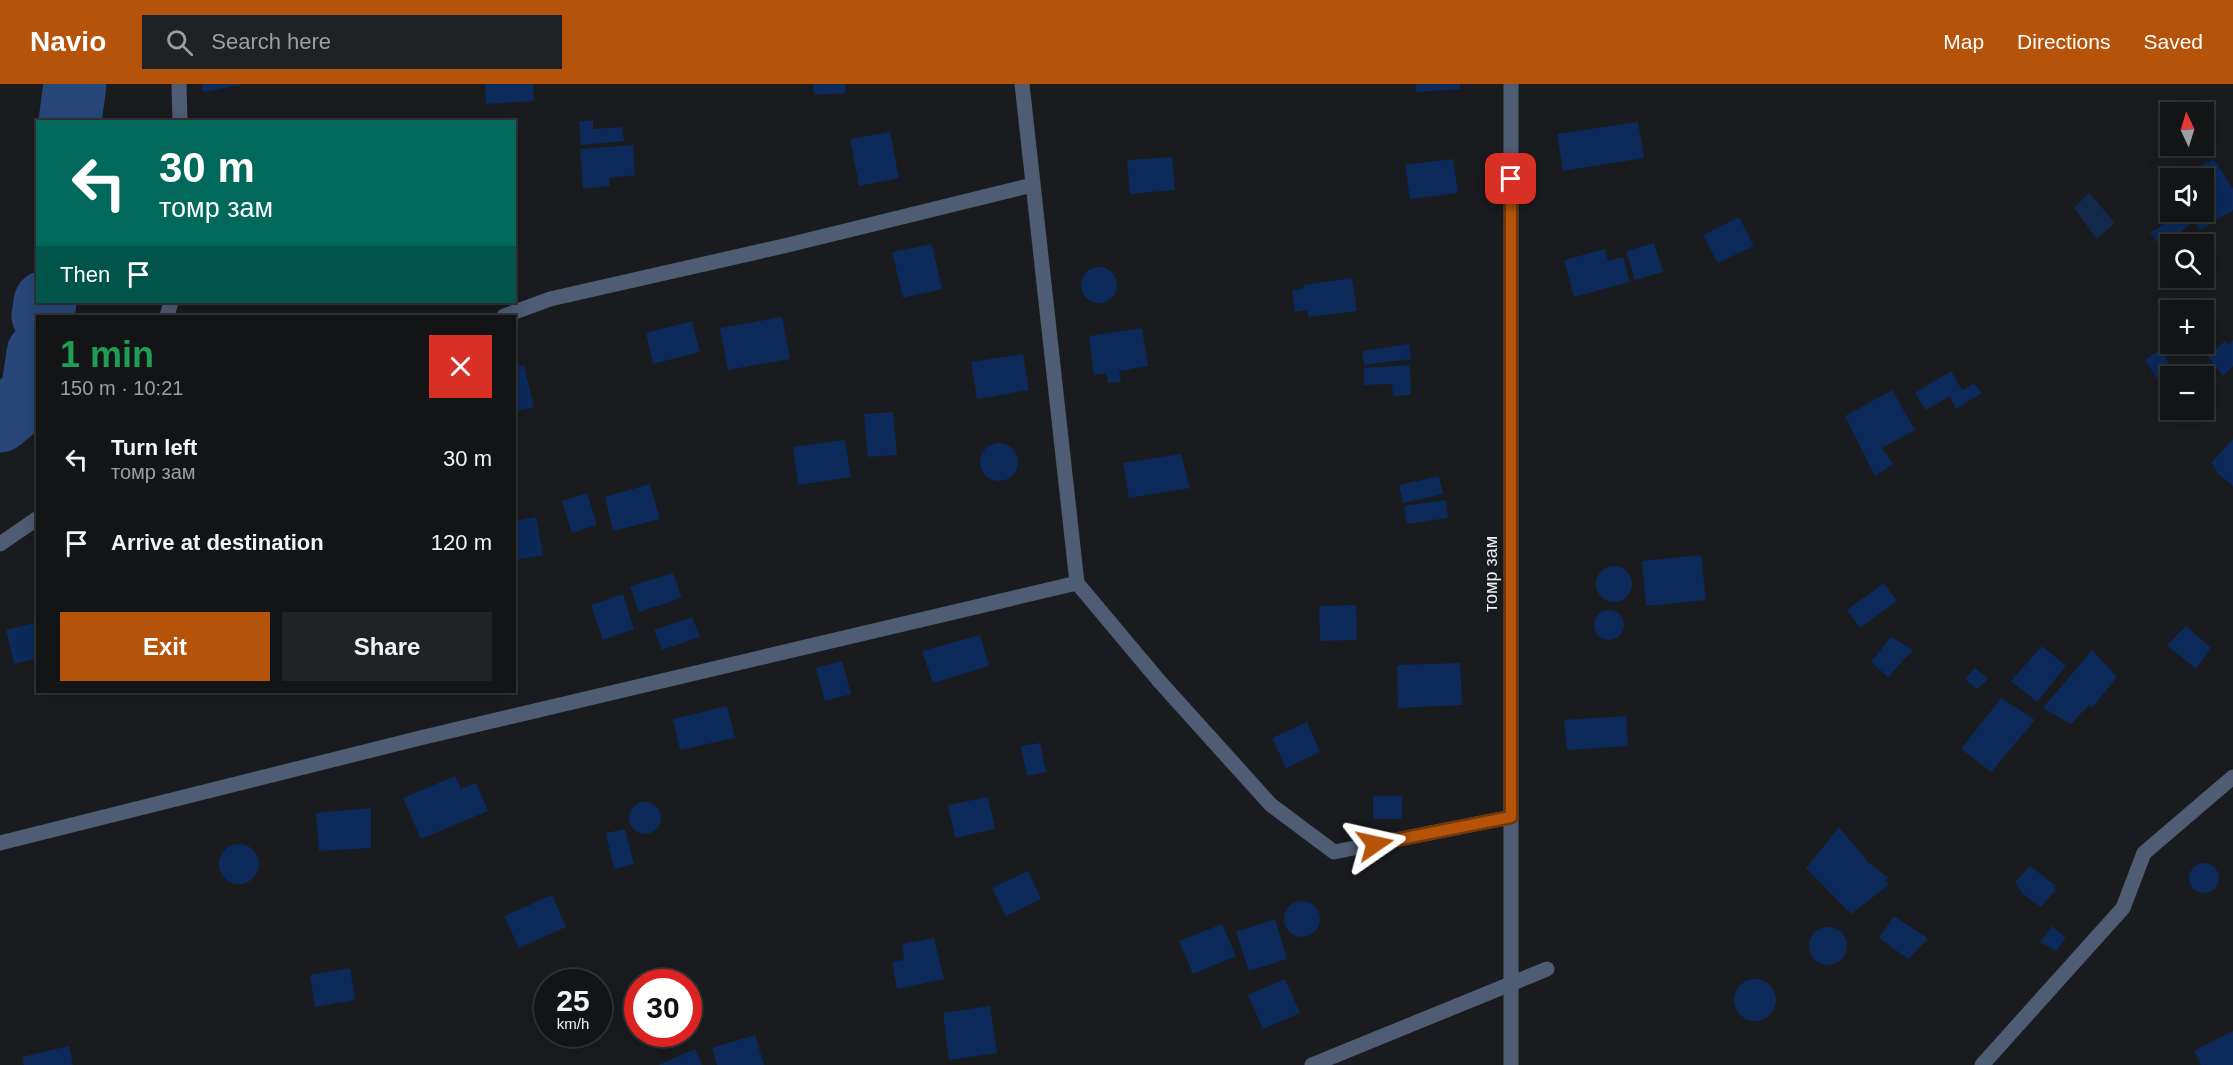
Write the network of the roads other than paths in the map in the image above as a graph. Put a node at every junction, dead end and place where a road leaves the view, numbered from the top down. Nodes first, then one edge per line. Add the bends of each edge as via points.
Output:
1 (179, 84) edge
2 (1022, 84) edge
3 (1511, 84) edge
4 (180, 120) edge
5 (1032, 185) junction
6 (507, 315) edge
7 (36, 519) edge
8 (0, 544) edge
9 (1077, 583) junction
10 (2233, 777) edge
11 (1511, 817) junction
12 (0, 843) edge
13 (1547, 969) dead end
14 (1511, 985) junction
15 (1312, 1065) edge
16 (1511, 1065) edge
17 (1982, 1065) edge

1 - 4 street
2 - 5 street
3 - 11 street, томр зам
5 - 6 street via 550,299
5 - 9 street
7 - 8 street
9 - 11 street via 1271,805 1334,852
9 - 12 street via 432,735
10 - 17 street via 2144,853 2122,908
11 - 14 street, томр зам
13 - 14 street
14 - 15 street
14 - 16 street, томр зам

